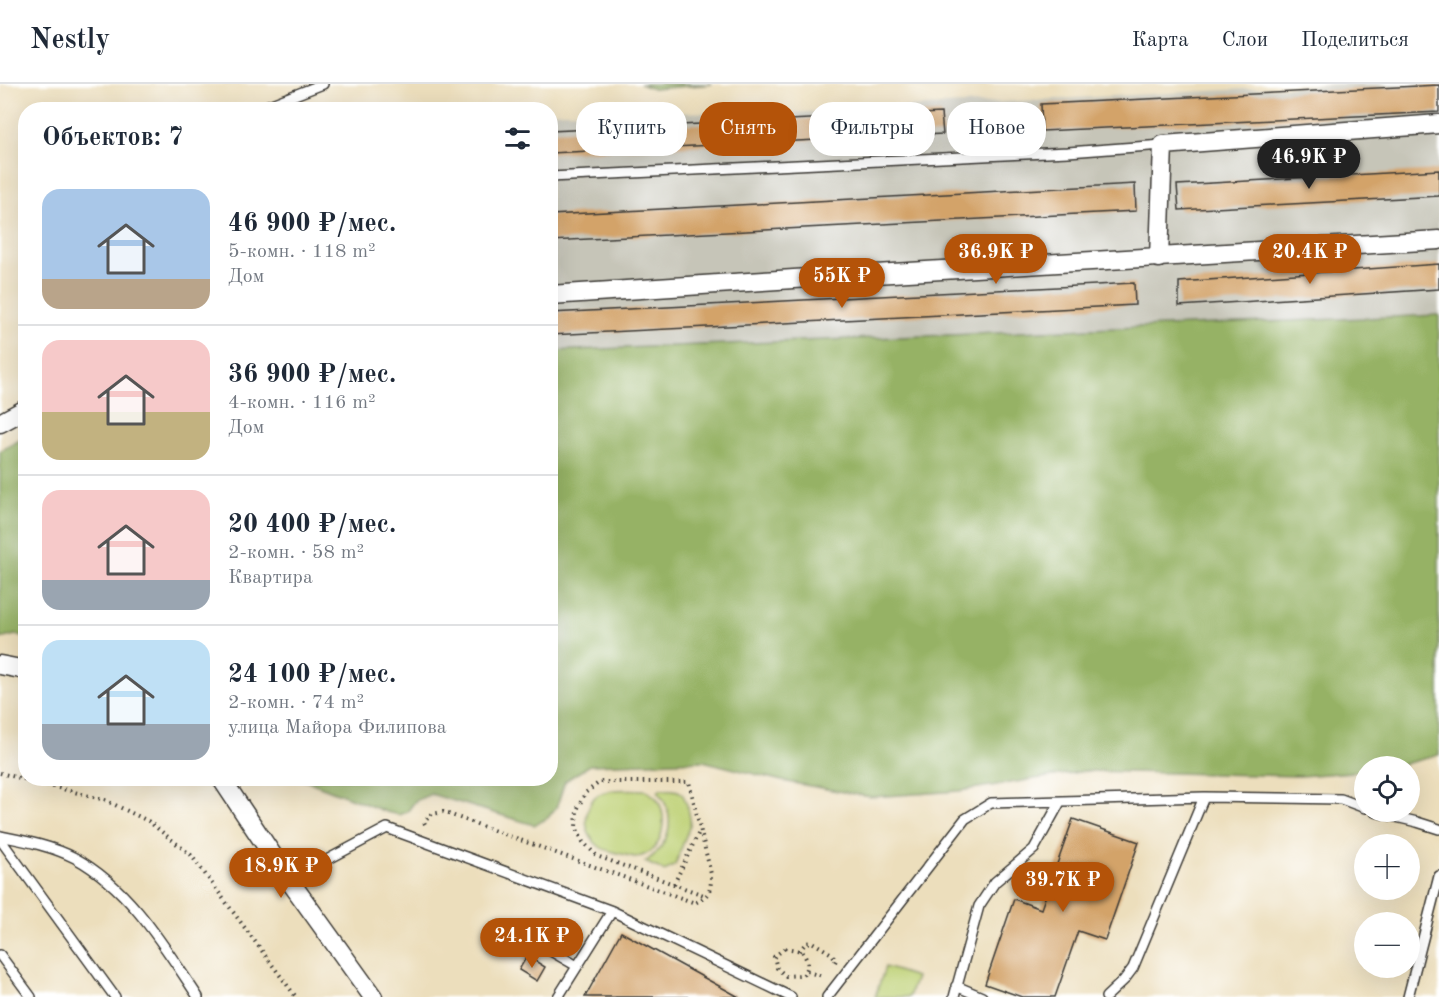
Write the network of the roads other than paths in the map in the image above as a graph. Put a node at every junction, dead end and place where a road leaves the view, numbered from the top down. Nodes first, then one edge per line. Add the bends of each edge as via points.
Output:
1 (323, 84) edge
2 (277, 102) edge
3 (1439, 124) edge
4 (1163, 145) junction
5 (558, 177) edge
6 (1439, 240) edge
7 (1159, 258) junction
8 (558, 294) edge
9 (18, 413) edge
10 (0, 423) edge
11 (0, 665) edge
12 (18, 668) edge
13 (227, 786) edge
14 (1204, 797) junction
15 (1060, 802) junction
16 (1354, 804) edge
17 (1418, 822) edge
18 (1439, 830) edge
19 (0, 838) edge
20 (1439, 876) edge
21 (289, 880) junction
22 (612, 911) junction
23 (525, 936) dead end
24 (0, 955) edge
25 (577, 966) junction
26 (956, 986) junction
27 (31, 997) edge
28 (114, 997) edge
29 (198, 997) edge
30 (373, 997) edge
31 (558, 997) edge
32 (791, 997) edge
33 (826, 997) edge
34 (954, 997) edge
35 (982, 997) edge
36 (1106, 997) edge
37 (1408, 997) edge

1 - 2 lane
3 - 4 street
4 - 5 lane
4 - 7 street
6 - 7 street
7 - 8 street
9 - 10 street
11 - 12 street
13 - 21 street
14 - 15 lane
14 - 16 lane via 1341,799
14 - 36 lane via 1133,968
15 - 26 lane via 1034,849 995,882 979,906
15 - 33 lane via 992,803 965,819
17 - 18 lane
19 - 28 lane
19 - 29 lane via 37,843 74,857 103,877 130,901
20 - 37 lane
21 - 22 lane via 387,828
21 - 30 street
22 - 25 lane
22 - 32 lane
23 - 25 lane
24 - 27 lane
25 - 31 lane
26 - 34 lane
26 - 35 lane

